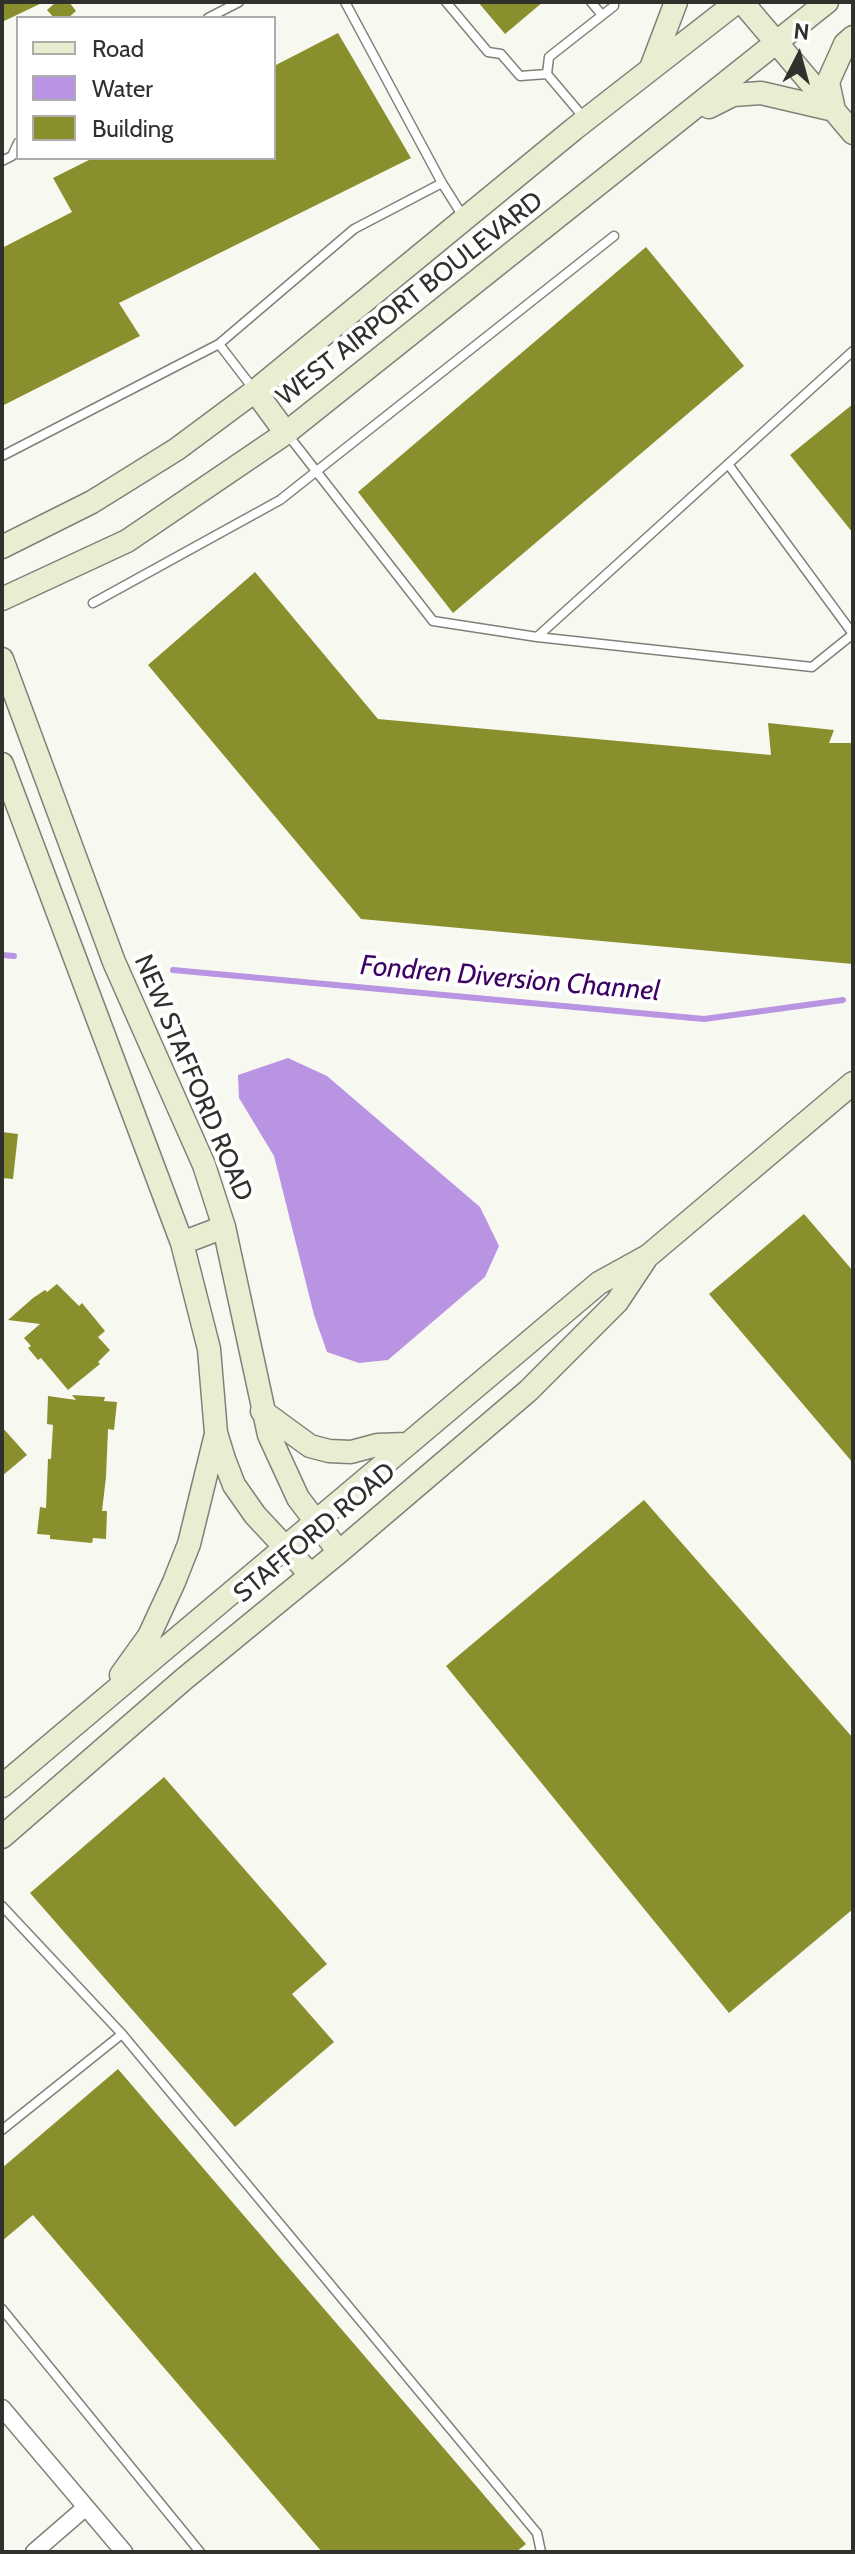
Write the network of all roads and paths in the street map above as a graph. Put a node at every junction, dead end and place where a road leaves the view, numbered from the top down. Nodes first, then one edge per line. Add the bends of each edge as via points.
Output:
1 (239, 2) edge
2 (345, 2) edge
3 (446, 2) edge
4 (591, 2) edge
5 (614, 2) edge
6 (676, 2) edge
7 (739, 2) edge
8 (827, 2) edge
9 (602, 15) junction
10 (212, 16) edge
11 (853, 37) edge
12 (778, 43) junction
13 (651, 69) junction
14 (547, 74) junction
15 (834, 110) junction
16 (586, 120) junction
17 (671, 127) junction
18 (853, 133) edge
19 (16, 147) edge
20 (2, 161) edge
21 (442, 183) junction
22 (465, 219) junction
23 (614, 236) dead end
24 (219, 344) junction
25 (853, 351) edge
26 (255, 391) junction
27 (286, 433) junction
28 (2, 456) edge
29 (728, 464) junction
30 (315, 470) junction
31 (2, 547) edge
32 (2, 599) edge
33 (93, 603) dead end
34 (537, 637) junction
35 (2, 659) edge
36 (2, 764) edge
37 (853, 1083) edge
38 (224, 1227) junction
39 (182, 1243) junction
40 (648, 1256) junction
41 (262, 1411) junction
42 (216, 1433) junction
43 (407, 1444) junction
44 (316, 1521) junction
45 (285, 1547) junction
46 (339, 1552) junction
47 (310, 1574) junction
48 (99, 1704) junction
49 (2, 1786) edge
50 (2, 1837) edge
51 (2, 1906) edge
52 (122, 2034) junction
53 (2, 2130) edge
54 (2, 2309) edge
55 (2, 2408) edge
56 (86, 2507) junction
57 (34, 2552) edge
58 (124, 2552) edge
59 (200, 2552) edge
60 (541, 2552) edge

1 - 10 lane
2 - 21 lane
3 - 14 lane via 488,52 501,54 520,76
4 - 9 lane
5 - 9 lane
6 - 13 main road
7 - 12 main road
7 - 13 main road, WEST AIRPORT BOULEVARD
8 - 12 main road, WEST AIRPORT BOULEVARD
9 - 14 lane via 549,57
11 - 15 main road via 828,82
12 - 15 main road
12 - 17 main road, WEST AIRPORT BOULEVARD
13 - 16 main road, WEST AIRPORT BOULEVARD
14 - 16 lane
15 - 17 main road via 761,93 733,95
15 - 18 main road
16 - 22 main road, WEST AIRPORT BOULEVARD
17 - 27 main road, WEST AIRPORT BOULEVARD
19 - 20 lane
21 - 22 lane
21 - 24 lane via 354,229
22 - 26 main road, WEST AIRPORT BOULEVARD
23 - 30 lane
24 - 26 lane
24 - 28 lane
25 - 29 lane
26 - 27 main road
26 - 31 main road, WEST AIRPORT BOULEVARD via 165,457 92,502
27 - 30 lane
27 - 32 main road, WEST AIRPORT BOULEVARD via 127,541
29 - 34 lane
29 - 34 lane via 853,634 812,667
30 - 33 lane via 280,500
30 - 34 lane via 433,621
35 - 38 main road, NEW STAFFORD ROAD via 114,962 204,1165
36 - 39 main road
37 - 40 main road, STAFFORD ROAD
38 - 39 main road
38 - 41 main road, NEW STAFFORD ROAD
39 - 42 main road via 209,1349
40 - 43 main road, STAFFORD ROAD via 599,1283
40 - 46 main road, STAFFORD ROAD via 617,1302 528,1391
41 - 43 main road via 310,1446 329,1451
41 - 44 main road, NEW STAFFORD ROAD via 281,1464
42 - 45 main road via 234,1485
42 - 48 main road via 189,1544 174,1582 149,1636
43 - 44 main road, STAFFORD ROAD
44 - 45 main road, STAFFORD ROAD
44 - 46 main road, NEW STAFFORD ROAD
45 - 47 main road
45 - 48 main road, STAFFORD ROAD
46 - 47 main road, STAFFORD ROAD
47 - 50 main road, STAFFORD ROAD
48 - 49 main road, STAFFORD ROAD
51 - 52 lane
52 - 53 lane
52 - 60 lane via 537,2533
54 - 59 lane
55 - 56 street
56 - 57 street
56 - 58 street

